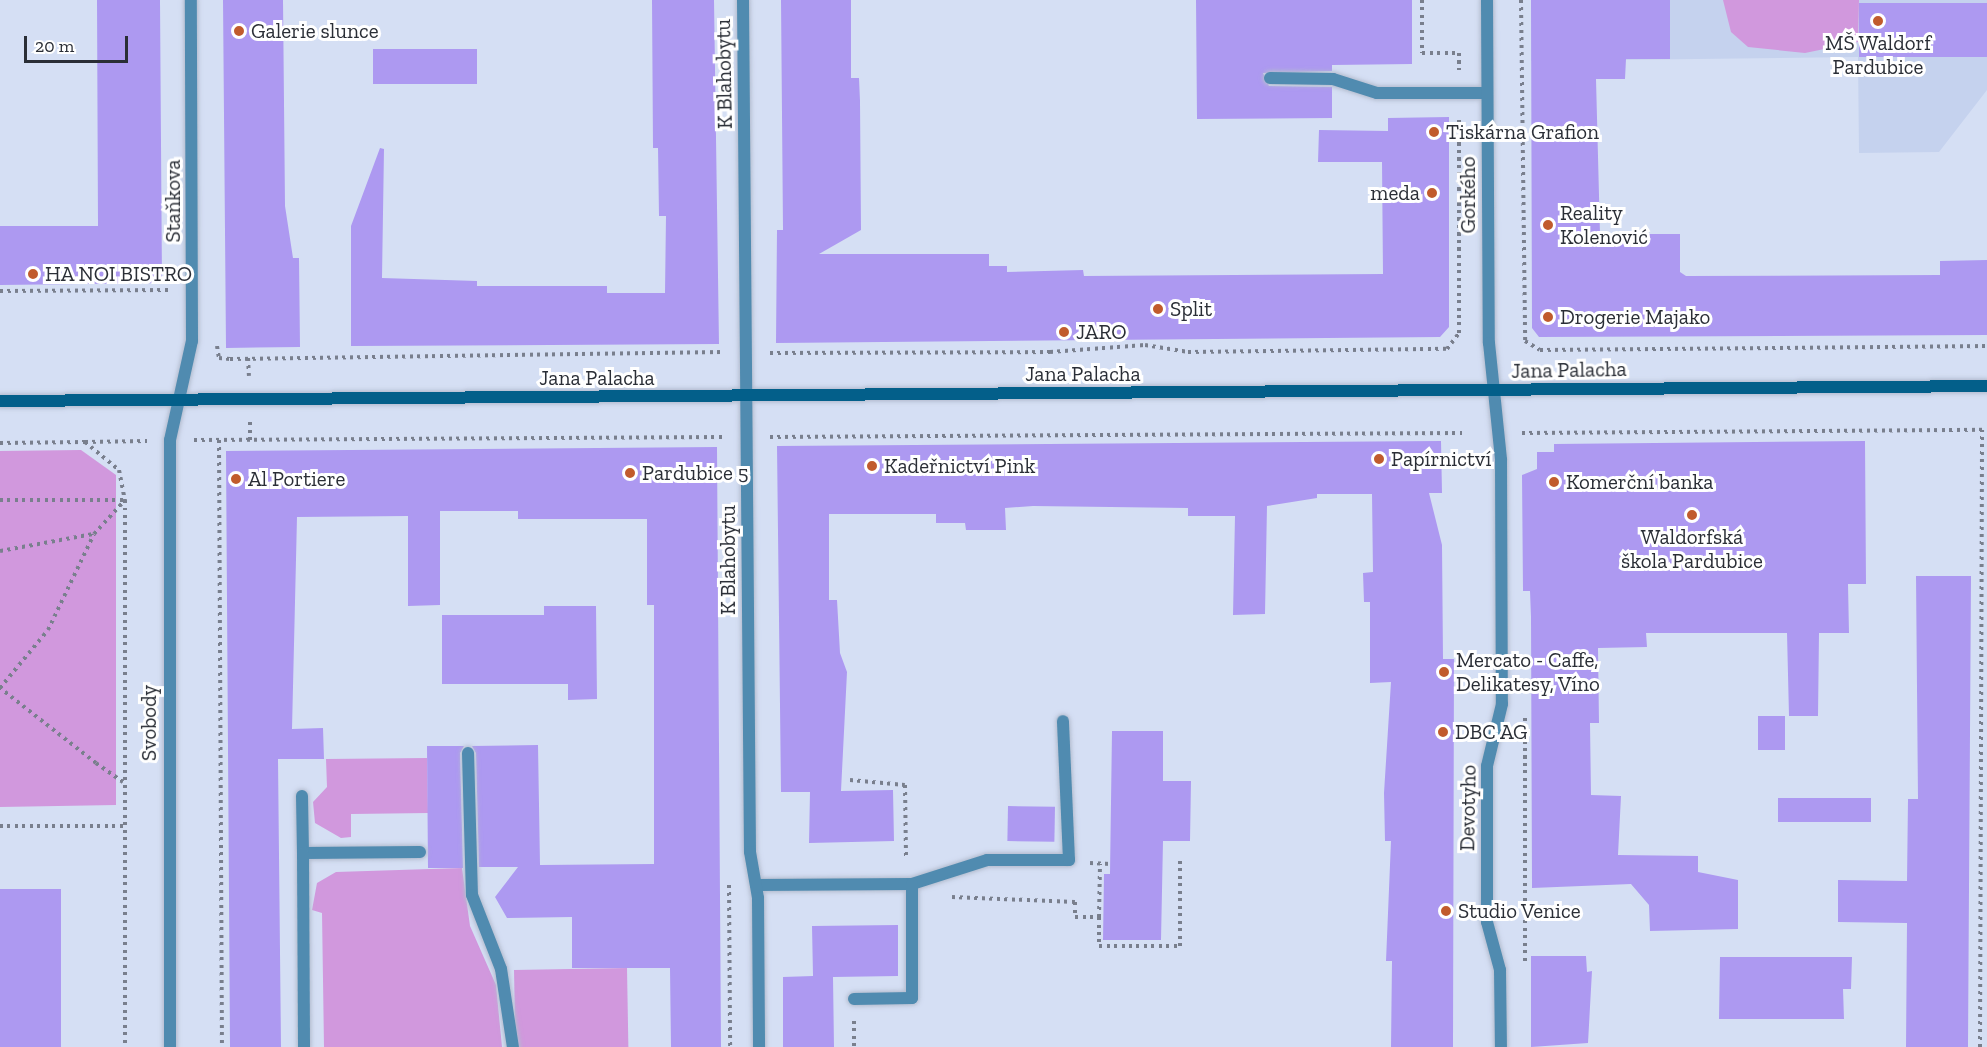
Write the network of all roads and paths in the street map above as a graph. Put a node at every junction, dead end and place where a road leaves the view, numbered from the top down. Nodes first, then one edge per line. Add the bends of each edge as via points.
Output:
1 (191, 0) edge
2 (743, 0) edge
3 (1422, 0) edge
4 (1487, 0) edge
5 (1521, 0) edge
6 (1270, 78) dead end
7 (1459, 93) junction
8 (1487, 93) junction
9 (169, 290) dead end
10 (0, 291) edge
11 (217, 335) dead end
12 (1987, 346) edge
13 (723, 352) dead end
14 (770, 354) dead end
15 (1987, 386) edge
16 (1493, 390) junction
17 (746, 396) junction
18 (179, 400) junction
19 (0, 401) edge
20 (1985, 430) edge
21 (1462, 433) dead end
22 (747, 437) junction
23 (170, 440) junction
24 (219, 440) junction
25 (85, 442) junction
26 (1520, 442) dead end
27 (0, 443) edge
28 (0, 500) edge
29 (125, 500) junction
30 (94, 534) junction
31 (0, 551) edge
32 (1525, 706) dead end
33 (1063, 721) dead end
34 (468, 753) dead end
35 (850, 780) dead end
36 (124, 782) junction
37 (303, 796) dead end
38 (0, 826) edge
39 (123, 826) junction
40 (420, 852) dead end
41 (303, 853) junction
42 (1180, 857) dead end
43 (1100, 864) dead end
44 (909, 884) junction
45 (756, 885) junction
46 (1099, 917) junction
47 (1525, 976) dead end
48 (854, 999) dead end
49 (125, 1047) edge
50 (170, 1047) edge
51 (222, 1047) edge
52 (304, 1047) edge
53 (513, 1047) edge
54 (759, 1047) edge
55 (1502, 1047) edge
56 (1980, 1047) edge

1 - 18 street, Staňkova via 192,340
2 - 17 street, K Blahobytu
3 - 7 path via 1422,53 1459,53
4 - 8 street, Gorkého
5 - 12 path via 1525,341 1540,350
6 - 7 street via 1333,79 1377,93
7 - 8 street
7 - 14 path via 1459,333 1447,349 1188,352 1134,345 1050,352
8 - 16 street, Gorkého
9 - 10 path
11 - 13 path via 219,358 230,359
15 - 16 main road, Jana Palacha
16 - 17 main road, Jana Palacha
16 - 55 street, Devotyho via 1501,460 1502,704 1487,766 1487,922 1500,970
17 - 18 main road, Jana Palacha
17 - 22 street, K Blahobytu
18 - 19 main road, Jana Palacha
18 - 23 street, Svobody
20 - 26 path via 1521,433
20 - 56 path
21 - 22 path
22 - 24 path
22 - 45 street, K Blahobytu via 750,852
23 - 24 path
23 - 25 path
23 - 50 street, Svobody
24 - 51 path
25 - 27 path
25 - 29 path via 119,470
28 - 29 path
29 - 30 path
29 - 36 path
30 - 31 path
30 - 36 path via 48,630 0,688
32 - 47 path
33 - 44 street via 1069,860 987,860
34 - 53 street via 472,895 501,969
35 - 44 path via 905,785
36 - 39 path
37 - 41 street
38 - 39 path
39 - 49 path
40 - 41 street
41 - 52 street
42 - 46 path via 1180,946 1099,946
43 - 46 path
44 - 45 street
44 - 46 path via 969,900 1075,902 1075,917
44 - 48 street via 912,998
45 - 54 street, K Blahobytu

